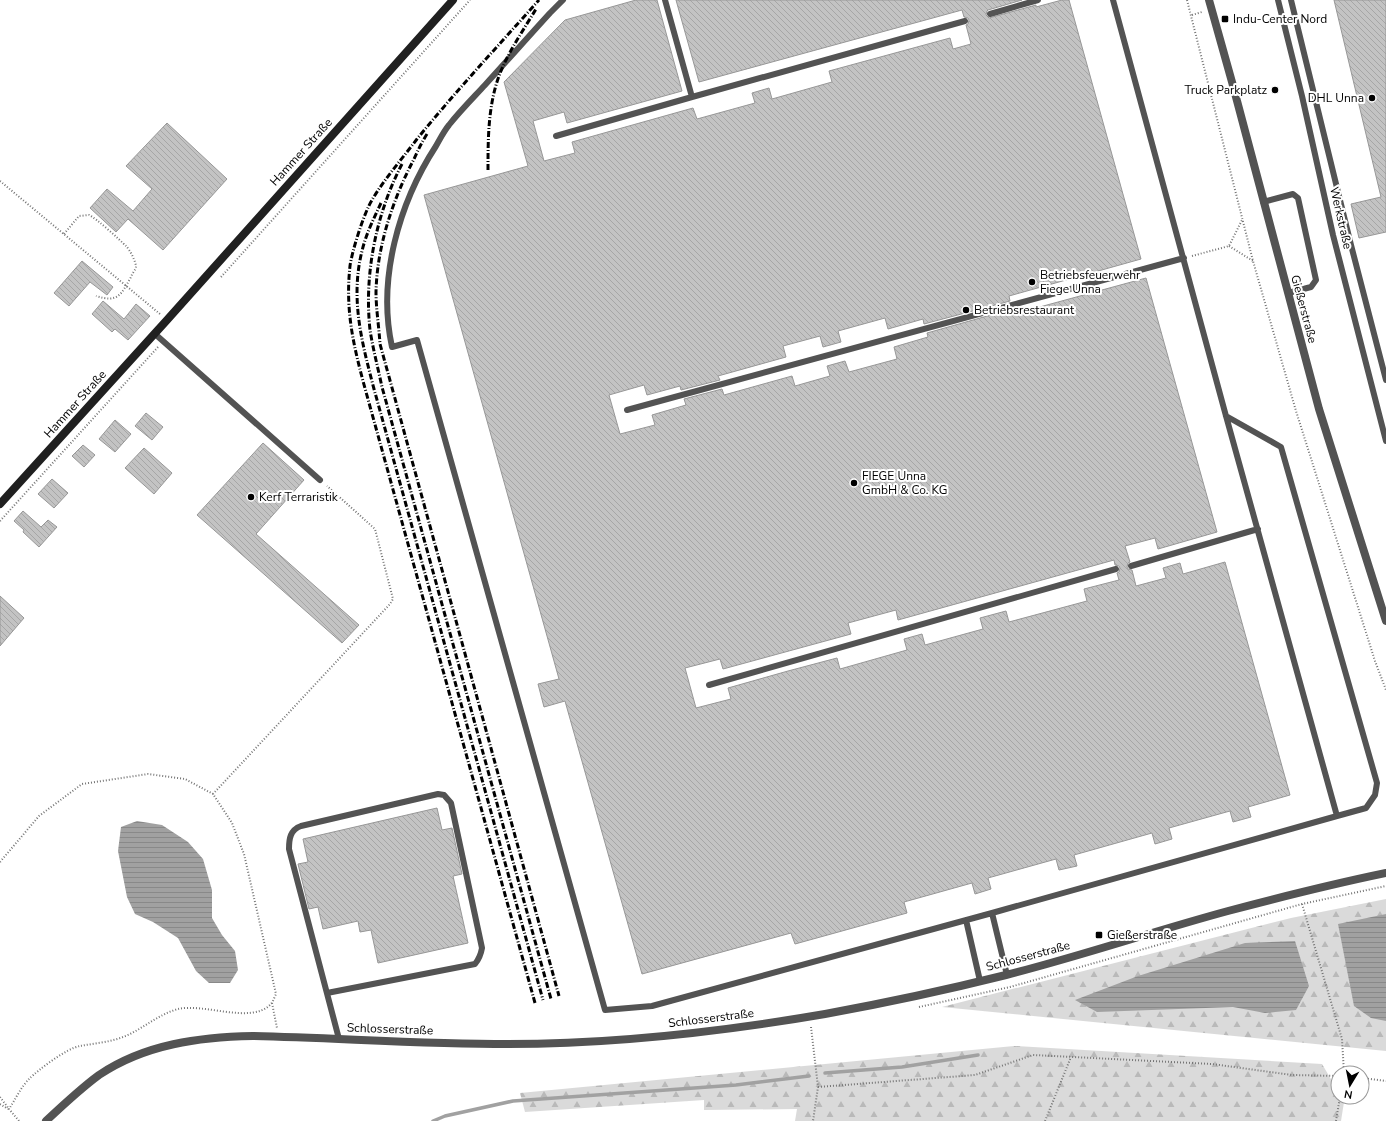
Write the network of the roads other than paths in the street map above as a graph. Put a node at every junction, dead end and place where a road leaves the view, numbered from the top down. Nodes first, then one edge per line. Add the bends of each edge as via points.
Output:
1 (453, 0) edge
2 (563, 0) edge
3 (665, 0) edge
4 (1038, 0) edge
5 (1113, 0) edge
6 (1209, 0) edge
7 (1278, 0) edge
8 (1291, 0) edge
9 (990, 14) dead end
10 (965, 21) dead end
11 (692, 97) junction
12 (556, 136) dead end
13 (1263, 202) junction
14 (1184, 258) junction
15 (1288, 293) junction
16 (155, 334) junction
17 (1386, 380) edge
18 (627, 410) dead end
19 (1226, 416) junction
20 (1386, 441) edge
21 (320, 480) road end
22 (0, 504) edge
23 (1258, 529) junction
24 (1131, 566) dead end
25 (1116, 569) dead end
26 (1386, 621) edge
27 (709, 685) dead end
28 (1337, 816) junction
29 (1386, 873) edge
30 (992, 913) junction
31 (966, 920) junction
32 (1007, 975) junction
33 (980, 981) junction
34 (327, 993) junction
35 (339, 1039) junction
36 (46, 1121) edge

1 - 16 main road, Hammer Straße
2 - 31 lane via 448,126 424,164 406,204 394,247 389,278 388,312 392,347 417,340 606,1010 652,1006
3 - 11 lane
4 - 9 lane
5 - 14 lane
6 - 13 street, Gießerstraße
7 - 20 lane, Werkstraße via 1333,235
8 - 17 lane
10 - 11 lane
11 - 12 lane
13 - 15 street, Gießerstraße
13 - 15 lane via 1293,194 1298,198 1316,280 1311,287
14 - 18 lane
14 - 19 lane
15 - 26 street, Gießerstraße via 1319,409
16 - 21 lane
16 - 22 main road, Hammer Straße
19 - 23 lane
19 - 28 lane via 1281,447 1377,783 1375,795 1366,808
23 - 24 lane
23 - 28 lane
25 - 27 lane
28 - 30 lane
29 - 32 street, Schlosserstraße via 1228,911
30 - 31 lane
30 - 32 lane
31 - 33 lane
32 - 33 street, Schlosserstraße
33 - 35 street, Schlosserstraße via 823,1014 718,1030 640,1038 509,1044
34 - 34 lane via 289,850 290,836 302,826 444,794 451,803 482,948 478,961 475,964
34 - 35 lane
35 - 36 street, Schlosserstraße via 225,1036 149,1050 100,1075

